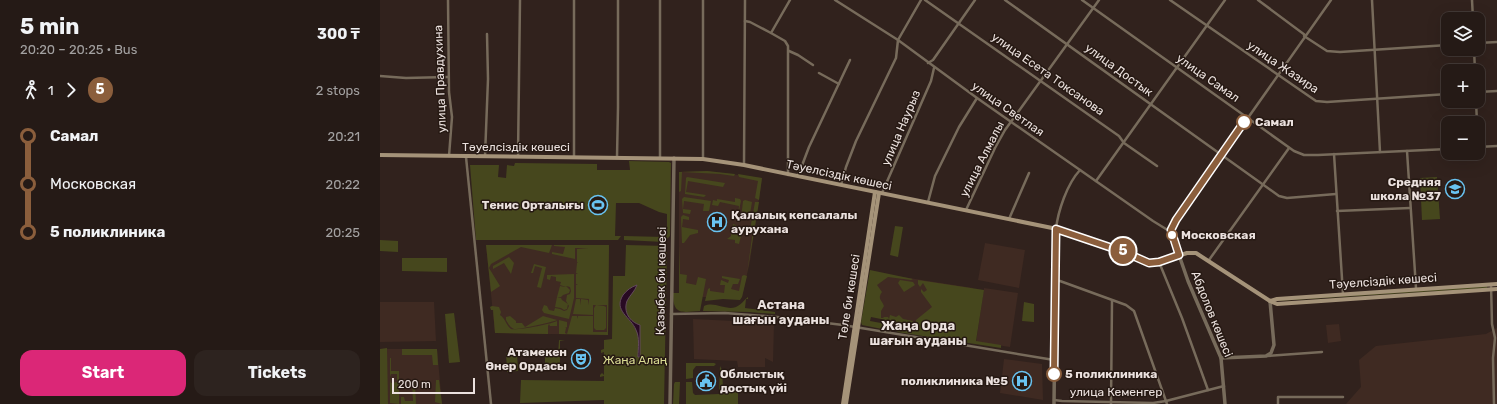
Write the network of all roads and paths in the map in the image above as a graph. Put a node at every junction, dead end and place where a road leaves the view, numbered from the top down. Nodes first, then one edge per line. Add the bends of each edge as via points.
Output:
1 (448, 0) edge
2 (520, 0) edge
3 (574, 0) edge
4 (618, 0) edge
5 (660, 0) edge
6 (703, 0) edge
7 (745, 0) edge
8 (790, 0) edge
9 (922, 0) edge
10 (925, 0) edge
11 (975, 0) edge
12 (1005, 0) edge
13 (1082, 0) edge
14 (1099, 0) edge
15 (1170, 0) edge
16 (1225, 0) edge
17 (1258, 0) edge
18 (1331, 0) edge
19 (1372, 0) edge
20 (1472, 0) edge
21 (837, 1) edge
22 (1094, 8) junction
23 (1473, 12) edge
24 (745, 21) junction
25 (959, 23) junction
26 (1206, 25) junction
27 (771, 33) junction
28 (487, 34) dead end
29 (1305, 36) junction
30 (898, 40) junction
31 (1497, 42) edge
32 (1485, 43) edge
33 (1068, 45) junction
34 (1441, 45) edge
35 (1374, 50) junction
36 (789, 51) junction
37 (850, 60) dead end
38 (928, 63) junction
39 (813, 65) dead end
40 (1176, 67) junction
41 (934, 68) junction
42 (819, 73) dead end
43 (1277, 75) junction
44 (380, 76) edge
45 (448, 77) junction
46 (1042, 81) junction
47 (839, 84) junction
48 (1497, 91) edge
49 (1485, 92) edge
50 (1441, 94) edge
51 (977, 98) junction
52 (1378, 99) junction
53 (1150, 104) junction
54 (1247, 117) junction
55 (1011, 121) junction
56 (1124, 142) junction
57 (1497, 146) edge
58 (1485, 147) edge
59 (1289, 148) junction
60 (1441, 149) edge
61 (1407, 151) junction
62 (1380, 152) junction
63 (1334, 154) junction
64 (1222, 155) junction
65 (380, 156) edge
66 (449, 157) junction
67 (466, 157) junction
68 (485, 157) junction
69 (518, 157) junction
70 (574, 157) junction
71 (617, 157) junction
72 (660, 158) junction
73 (674, 158) junction
74 (703, 159) junction
75 (744, 165) junction
76 (1157, 166) dead end
77 (1080, 170) junction
78 (1029, 173) dead end
79 (788, 175) junction
80 (798, 177) junction
81 (1096, 181) junction
82 (841, 185) junction
83 (1263, 185) junction
84 (878, 193) junction
85 (1336, 194) junction
86 (927, 203) junction
87 (1410, 208) junction
88 (966, 211) junction
89 (1338, 211) junction
90 (1009, 219) junction
91 (1056, 229) junction
92 (1171, 230) junction
93 (1179, 255) junction
94 (1209, 260) junction
95 (1159, 262) junction
96 (1056, 281) junction
97 (1497, 284) edge
98 (1491, 287) junction
99 (1416, 288) junction
100 (1497, 289) edge
101 (1343, 294) junction
102 (1112, 301) junction
103 (1270, 301) junction
104 (671, 314) junction
105 (857, 327) junction
106 (1322, 352) dead end
107 (1266, 356) junction
108 (1221, 358) junction
109 (1054, 360) junction
110 (1224, 386) junction
111 (1208, 390) junction
112 (1343, 398) dead end
113 (1054, 402) edge
114 (1111, 403) edge
115 (1167, 403) edge
116 (491, 404) edge
117 (670, 404) edge
118 (843, 404) edge
119 (846, 404) edge
120 (1224, 404) edge
121 (1278, 404) edge
122 (1494, 404) edge

1 - 45 street, улица Правдухина
2 - 69 street
3 - 70 street
4 - 71 street
5 - 72 street
6 - 74 street
7 - 24 street
8 - 27 street
9 - 30 street
10 - 25 street, улица Есета Токсанова
11 - 25 street
12 - 33 street, улица Достык
13 - 22 street, улица Самал
14 - 22 street, улица Алмалы
15 - 26 street, улица Жазира
16 - 26 street
17 - 29 street
18 - 29 street
19 - 35 street
20 - 23 street
21 - 30 street, улица Светлая
22 - 33 street, улица Алмалы
22 - 40 street, улица Самал
24 - 27 street
24 - 75 street
25 - 38 street via 933,60
25 - 46 street, улица Есета Токсанова
26 - 40 street
26 - 43 street, улица Жазира
27 - 36 street via 785,41
28 - 68 street
29 - 35 street via 1327,51
29 - 43 street
30 - 38 street, улица Светлая
30 - 82 street via 896,58 856,141
31 - 32 street
33 - 46 street, улица Алмалы
33 - 53 street, улица Достык
34 - 35 street
35 - 52 street
36 - 39 street
36 - 79 street
37 - 47 street
38 - 41 street, улица Светлая
40 - 53 street
40 - 54 street, улица Самал
41 - 51 street, улица Светлая
41 - 84 street, улица Наурыз via 931,81
42 - 47 street
43 - 52 street, улица Жазира via 1316,101
43 - 54 street
44 - 45 street
45 - 66 street, улица Правдухина via 452,117
46 - 55 street, улица Алмалы
46 - 56 street, улица Есета Токсанова
47 - 80 street via 809,147
48 - 49 street
50 - 52 street, улица Жазира
51 - 55 street, улица Светлая
51 - 86 street via 934,176
52 - 62 street
53 - 56 street
53 - 64 street, улица Достык
54 - 59 street, улица Самал
54 - 64 street
55 - 77 street, улица Светлая
55 - 88 street, улица Алмалы via 995,148
56 - 76 street, улица Есета Токсанова
56 - 81 street
57 - 58 street
59 - 63 street, улица Самал via 1304,155
59 - 83 street
60 - 61 street, улица Самал
61 - 62 street, улица Самал
61 - 87 street
62 - 63 street, улица Самал
63 - 85 street
64 - 83 street, улица Достык
64 - 92 street
65 - 66 main road, Тәуелсіздік көшесі
66 - 67 main road, Тәуелсіздік көшесі
67 - 68 main road, Тәуелсіздік көшесі
67 - 116 street
68 - 69 main road, Тәуелсіздік көшесі
69 - 70 main road, Тәуелсіздік көшесі
70 - 71 main road, Тәуелсіздік көшесі
71 - 72 main road, Тәуелсіздік көшесі
72 - 73 main road, Тәуелсіздік көшесі
73 - 74 main road, Тәуелсіздік көшесі
73 - 104 street, Қазыбек би көшесі
74 - 75 main road, Тәуелсіздік көшесі
75 - 79 main road, Тәуелсіздік көшесі
77 - 81 street, улица Светлая
77 - 91 street via 1064,199
78 - 90 street
79 - 80 main road, Тәуелсіздік көшесі
80 - 82 main road, Тәуелсіздік көшесі
81 - 92 street, улица Светлая
82 - 84 main road, Тәуелсіздік көшесі
83 - 85 street, улица Достык via 1279,196 1287,198
83 - 94 street
84 - 86 main road, Тәуелсіздік көшесі
84 - 105 main road, Төле би көшесі
85 - 89 street
86 - 88 main road, Тәуелсіздік көшесі
87 - 89 street
87 - 99 street
88 - 90 main road, Тәуелсіздік көшесі
89 - 101 street
90 - 91 main road, Тәуелсіздік көшесі
91 - 95 main road, Тәуелсіздік көшесі via 1144,261
91 - 96 street
92 - 93 street
93 - 94 main road, Тәуелсіздік көшесі via 1196,253
93 - 95 main road, Тәуелсіздік көшесі
93 - 108 street, Абдолов көшесі
94 - 103 main road, Тәуелсіздік көшесі
95 - 111 street
96 - 102 street
96 - 109 street
97 - 98 main road, Тәуелсіздік көшесі
98 - 99 main road, Тәуелсіздік көшесі
98 - 100 main road, Тәуелсіздік көшесі
98 - 103 main road, Тәуелсіздік көшесі via 1277,304
98 - 122 street via 1495,338
99 - 101 main road, Тәуелсіздік көшесі
101 - 103 main road, Тәуелсіздік көшесі via 1277,298
102 - 114 street
102 - 115 street via 1126,305 1134,311
103 - 107 street via 1274,345
104 - 105 street via 751,314
104 - 117 street, Қазыбек би көшесі
105 - 109 street
105 - 118 main road, Төле би көшесі
105 - 119 main road, Төле би көшесі
106 - 107 street
107 - 108 street
108 - 110 street, Абдолов көшесі
109 - 113 street
110 - 111 street, улица Кеменгер
110 - 120 street, Абдолов көшесі
111 - 115 street, улица Кеменгер
112 - 121 street via 1278,397
113 - 114 street, улица Кеменгер
114 - 115 street, улица Кеменгер

